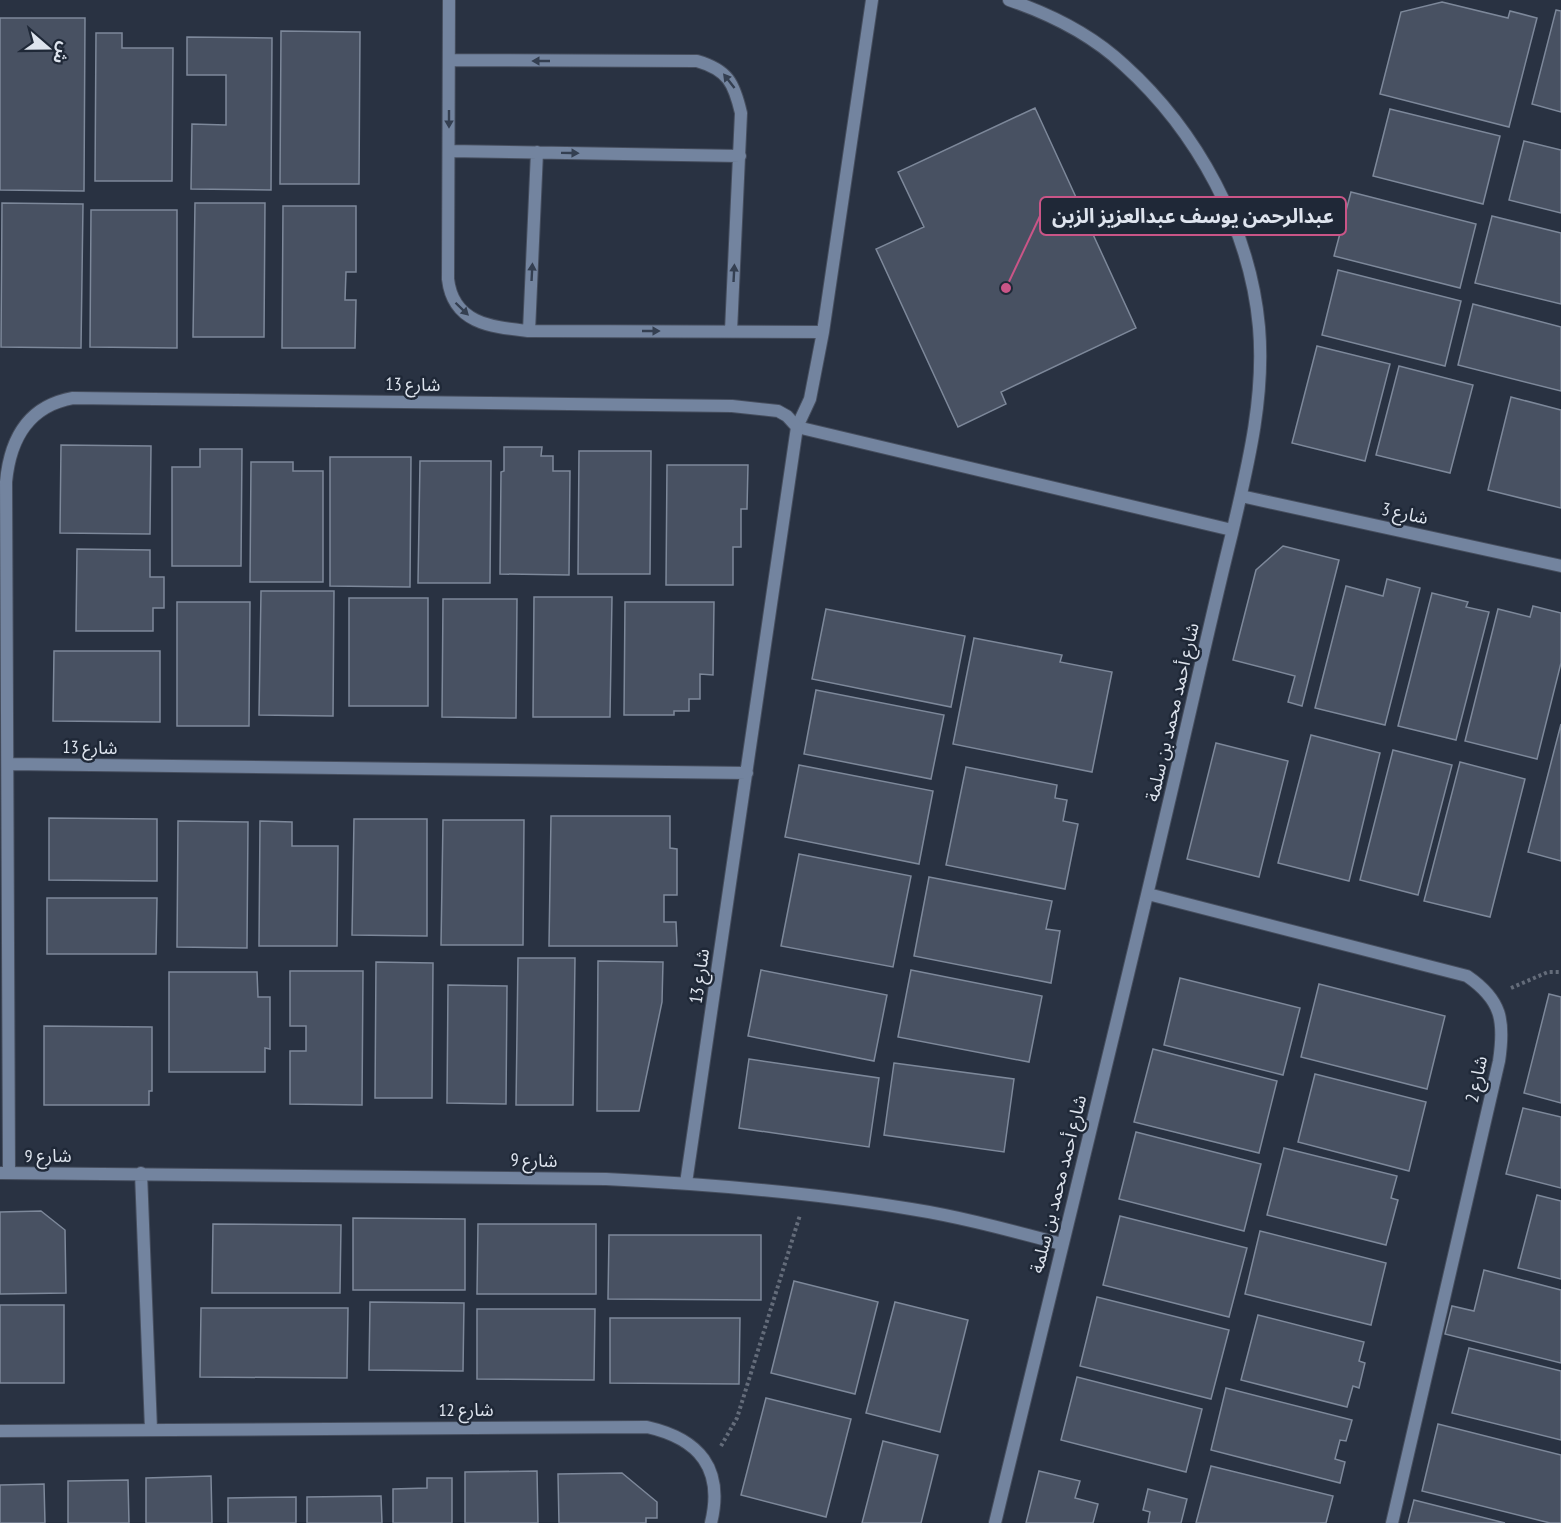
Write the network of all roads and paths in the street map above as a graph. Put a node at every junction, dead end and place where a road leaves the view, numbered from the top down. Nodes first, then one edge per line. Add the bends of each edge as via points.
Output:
1 (449, 0) edge
2 (872, 0) edge
3 (1009, 0) edge
4 (449, 60) junction
5 (449, 151) junction
6 (537, 152) junction
7 (740, 156) junction
8 (529, 331) junction
9 (730, 331) junction
10 (823, 332) junction
11 (797, 427) junction
12 (1241, 496) junction
13 (1232, 530) junction
14 (1561, 566) edge
15 (8, 764) junction
16 (747, 773) junction
17 (1148, 894) junction
18 (1561, 972) edge
19 (1491, 996) junction
20 (5, 1173) edge
21 (141, 1173) junction
22 (686, 1183) junction
23 (806, 1195) junction
24 (1062, 1244) junction
25 (151, 1429) junction
26 (0, 1431) edge
27 (710, 1468) junction
28 (711, 1523) edge
29 (995, 1523) edge
30 (1392, 1523) edge

1 - 4 street
2 - 10 street
3 - 12 street, شارع أحمد محمد بن سلمة via 1075,30 1124,64 1171,116 1227,208 1251,284 1261,367 1255,428
4 -> 5 street
7 -> 4 street via 741,113 737,94 733,84 713,66 697,61
5 - 6 street
5 -> 8 street via 450,294 457,307 477,321
6 -> 7 street
8 -> 6 street
9 -> 7 street
8 -> 9 street
9 - 10 street
10 - 11 street via 810,399
11 - 13 street
11 - 15 street, شارع 13 via 778,411 732,406 73,398 57,401 24,427 8,464
11 - 16 street, شارع 13
12 - 13 street, شارع أحمد محمد بن سلمة
12 - 14 street, شارع 3
13 - 17 street, شارع أحمد محمد بن سلمة
15 - 16 street, شارع 13
15 - 20 street, شارع 13
16 - 22 street, شارع 13
17 - 19 street via 1450,970 1467,976
17 - 24 street, شارع أحمد محمد بن سلمة
18 - 19 path via 1548,972
19 - 30 street, شارع 2 via 1502,1028 1499,1061
20 - 21 street, شارع 9
21 - 22 street, شارع 9
21 - 25 street
22 - 23 street, شارع 9
23 - 24 street, شارع 9 via 911,1209
23 - 27 path via 737,1418
24 - 29 street, شارع أحمد محمد بن سلمة
25 - 26 street, شارع 12
25 - 27 street, شارع 12 via 647,1426 686,1441
27 - 28 street via 715,1498

